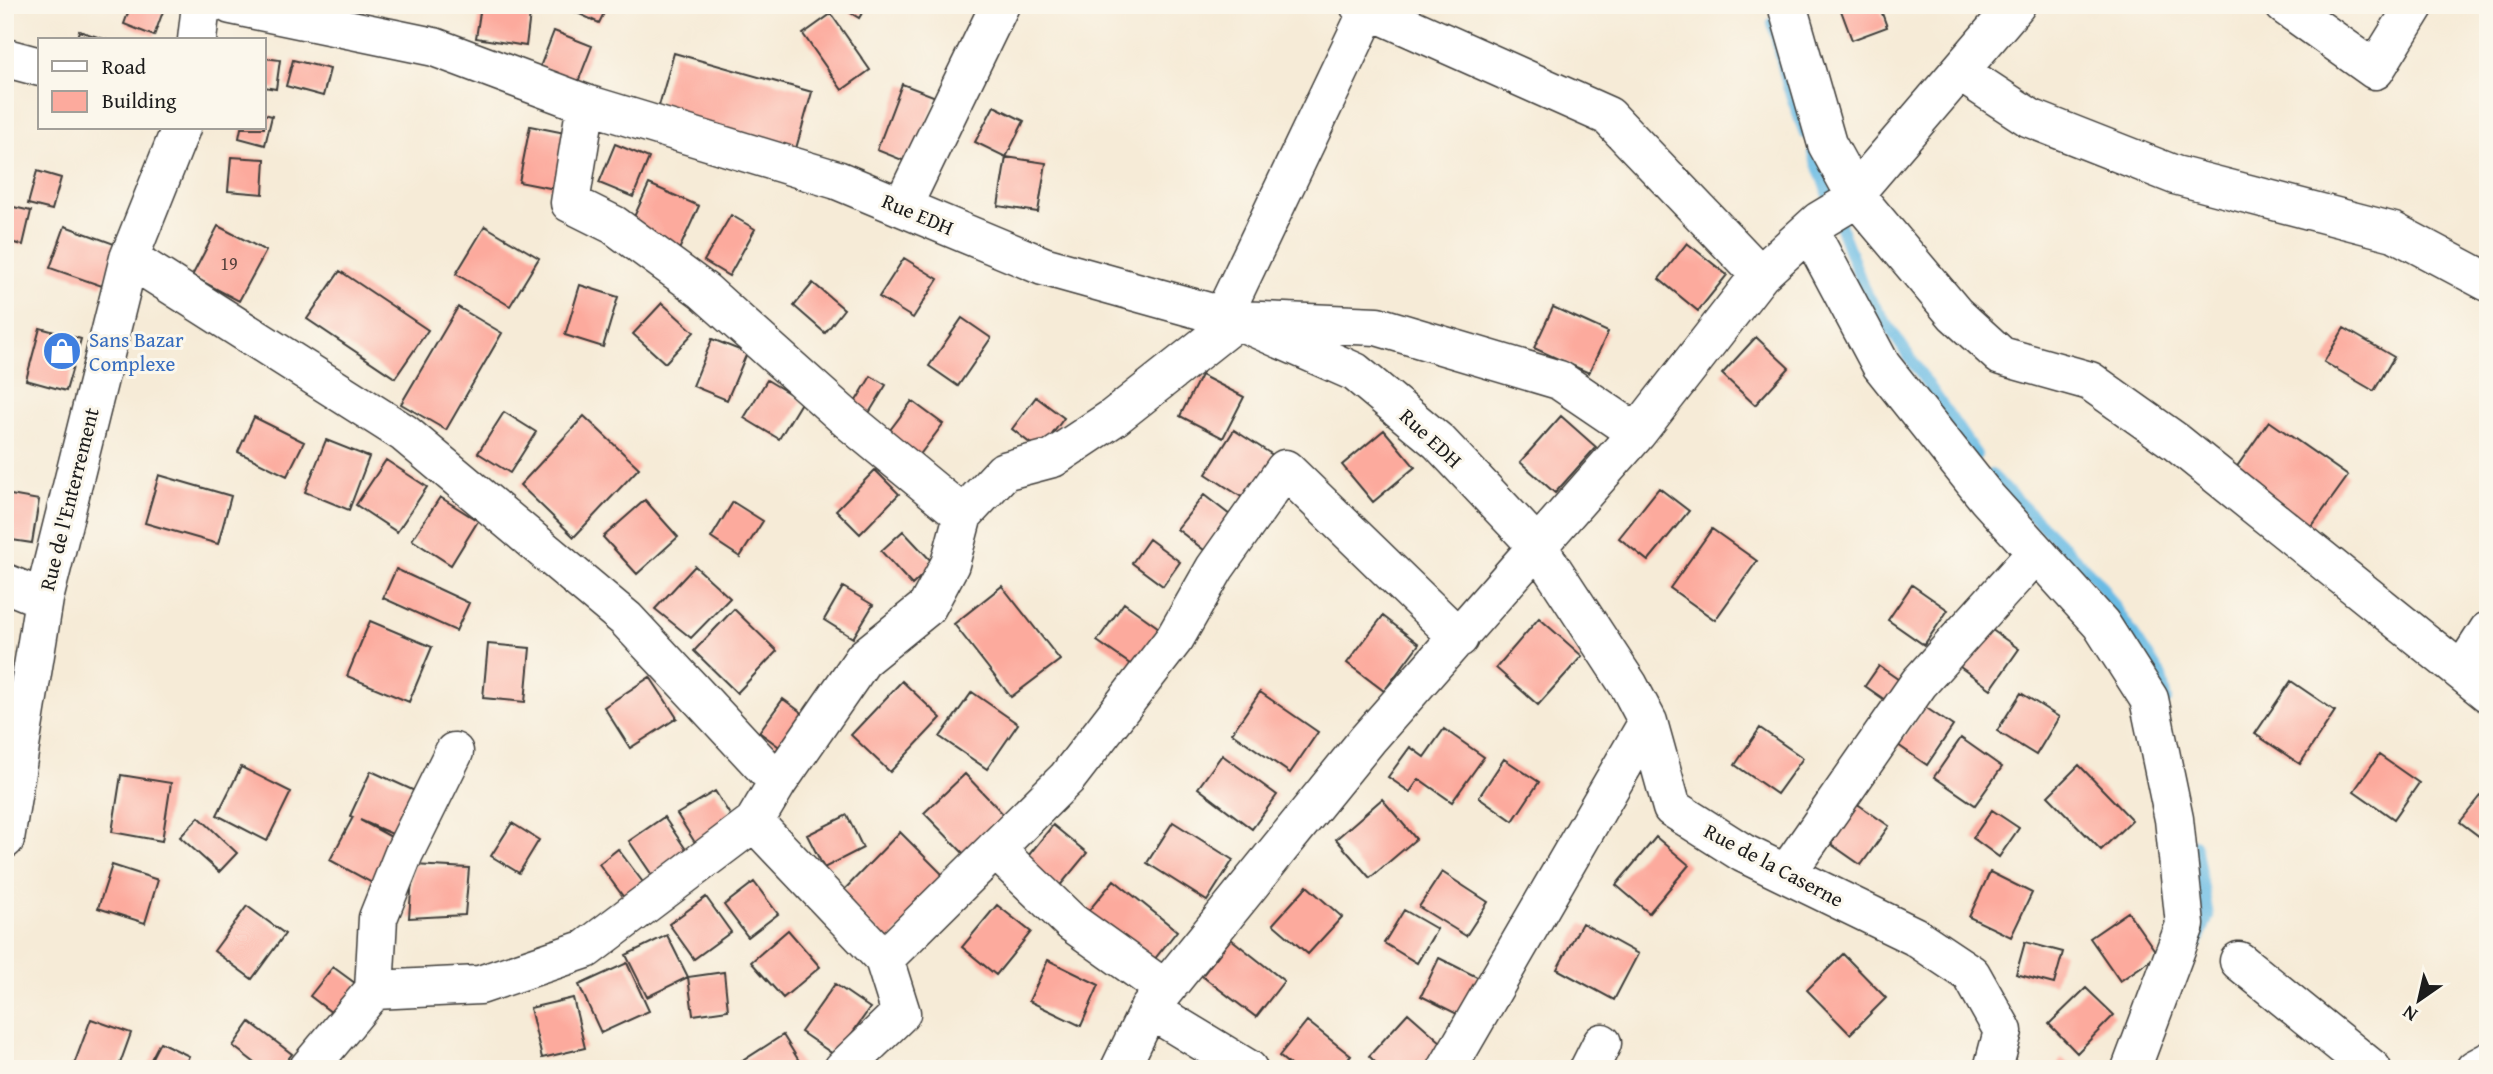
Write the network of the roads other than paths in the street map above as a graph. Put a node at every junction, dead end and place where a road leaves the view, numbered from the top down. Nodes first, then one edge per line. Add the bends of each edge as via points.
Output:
1 (201, 5) edge
2 (231, 5) edge
3 (1000, 5) edge
4 (1787, 5) edge
5 (2016, 5) edge
6 (2284, 5) edge
7 (2415, 5) edge
8 (1366, 6) edge
9 (197, 38) edge
10 (5, 62) edge
11 (38, 66) edge
12 (1960, 72) junction
13 (586, 104) junction
14 (180, 130) edge
15 (902, 207) junction
16 (1832, 213) junction
17 (129, 258) junction
18 (1760, 275) junction
19 (2488, 282) edge
20 (1230, 318) junction
21 (1637, 433) junction
22 (963, 515) junction
23 (1538, 547) junction
24 (2035, 554) junction
25 (5, 583) edge
26 (44, 599) junction
27 (2488, 631) edge
28 (1459, 638) junction
29 (2475, 682) edge
30 (1648, 722) junction
31 (454, 752) dead end
32 (778, 782) junction
33 (754, 822) junction
34 (5, 839) edge
35 (995, 849) junction
36 (1786, 874) junction
37 (884, 959) junction
38 (2239, 961) dead end
39 (374, 990) junction
40 (1157, 999) junction
41 (2488, 1062) edge
42 (308, 1069) edge
43 (843, 1069) edge
44 (1120, 1069) edge
45 (1248, 1069) edge
46 (1447, 1069) edge
47 (1993, 1069) edge
48 (2131, 1069) edge
49 (2372, 1069) edge
50 (2475, 1069) edge

1 - 9 street
2 - 13 street, Rue EDH via 434,47
3 - 15 street
4 - 16 street via 1827,144
5 - 12 street
6 - 7 street via 2375,70
8 - 18 street via 1608,116
8 - 20 street
10 - 11 street via 10,58
12 - 16 street
12 - 19 street via 2030,118 2175,175 2394,232
13 - 15 street, Rue EDH via 836,180
13 - 22 street via 570,203 614,225 704,291
14 - 17 street, Rue de l'Enterrement
15 - 20 street, Rue EDH via 1043,266
16 - 18 street
16 - 24 street via 1881,365
16 - 29 street via 2001,356 2090,381 2176,442
17 - 26 street, Rue de l'Enterrement
17 - 32 street via 404,433 626,619
18 - 21 street
20 - 21 street via 1377,326 1559,380
20 - 22 street via 1113,418 1053,458 1004,471
20 - 23 street, Rue EDH via 1355,372 1439,442
21 - 23 street
22 - 32 street via 950,564 928,607 864,658
23 - 28 street
23 - 30 street, Rue de la Caserne
24 - 36 street via 1919,683
24 - 48 street via 2101,624 2149,699 2174,819 2185,925
25 - 26 street
26 - 34 street, Rue de l'Enterrement
27 - 29 street
28 - 35 street via 1285,469 1215,568 1175,638 1067,778
28 - 40 street via 1368,739
30 - 36 street, Rue de la Caserne via 1672,808 1742,853
30 - 46 street
31 - 39 street via 378,918
32 - 33 street
33 - 37 street
33 - 39 street via 586,949 480,985
35 - 37 street
35 - 40 street
36 - 47 street, Rue de la Caserne via 1914,936 1971,974 2003,1031
37 - 43 street via 901,1013
38 - 49 street
39 - 42 street
40 - 44 street
40 - 45 street
41 - 50 street

